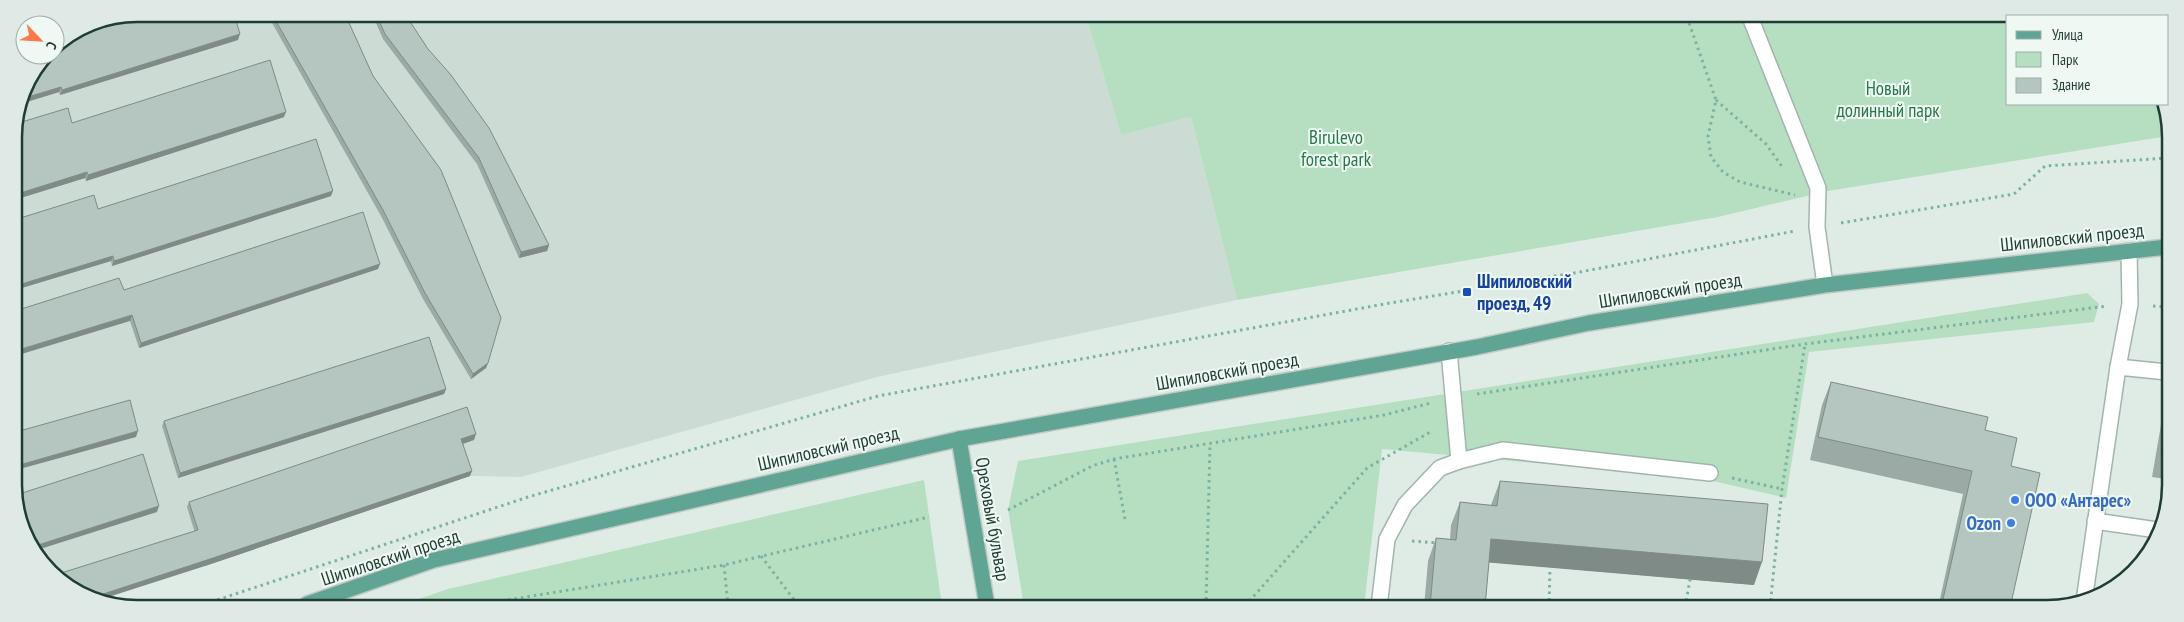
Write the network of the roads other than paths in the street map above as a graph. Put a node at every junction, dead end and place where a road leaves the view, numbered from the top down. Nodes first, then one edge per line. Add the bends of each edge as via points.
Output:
1 (1752, 22) edge
2 (2162, 248) edge
3 (2128, 251) junction
4 (1825, 285) junction
5 (1449, 351) junction
6 (2118, 367) junction
7 (2162, 371) edge
8 (959, 439) junction
9 (1459, 461) junction
10 (1710, 473) road end
11 (2095, 521) junction
12 (2152, 529) edge
13 (2085, 593) edge
14 (1380, 599) edge
15 (320, 600) edge
16 (986, 600) edge

1 - 4 lane via 1818,188 1816,227
2 - 3 main road, Шипиловский проезд
3 - 4 main road, Шипиловский проезд
3 - 6 lane via 2130,304
4 - 5 main road, Шипиловский проезд via 1590,323
5 - 8 main road, Шипиловский проезд
5 - 9 lane
6 - 7 lane
6 - 11 lane
8 - 15 main road, Шипиловский проезд via 434,560
8 - 16 main road, Ореховый бульвар
9 - 10 lane via 1503,450
9 - 14 lane via 1440,468 1405,505 1387,539
11 - 12 lane
11 - 13 lane

